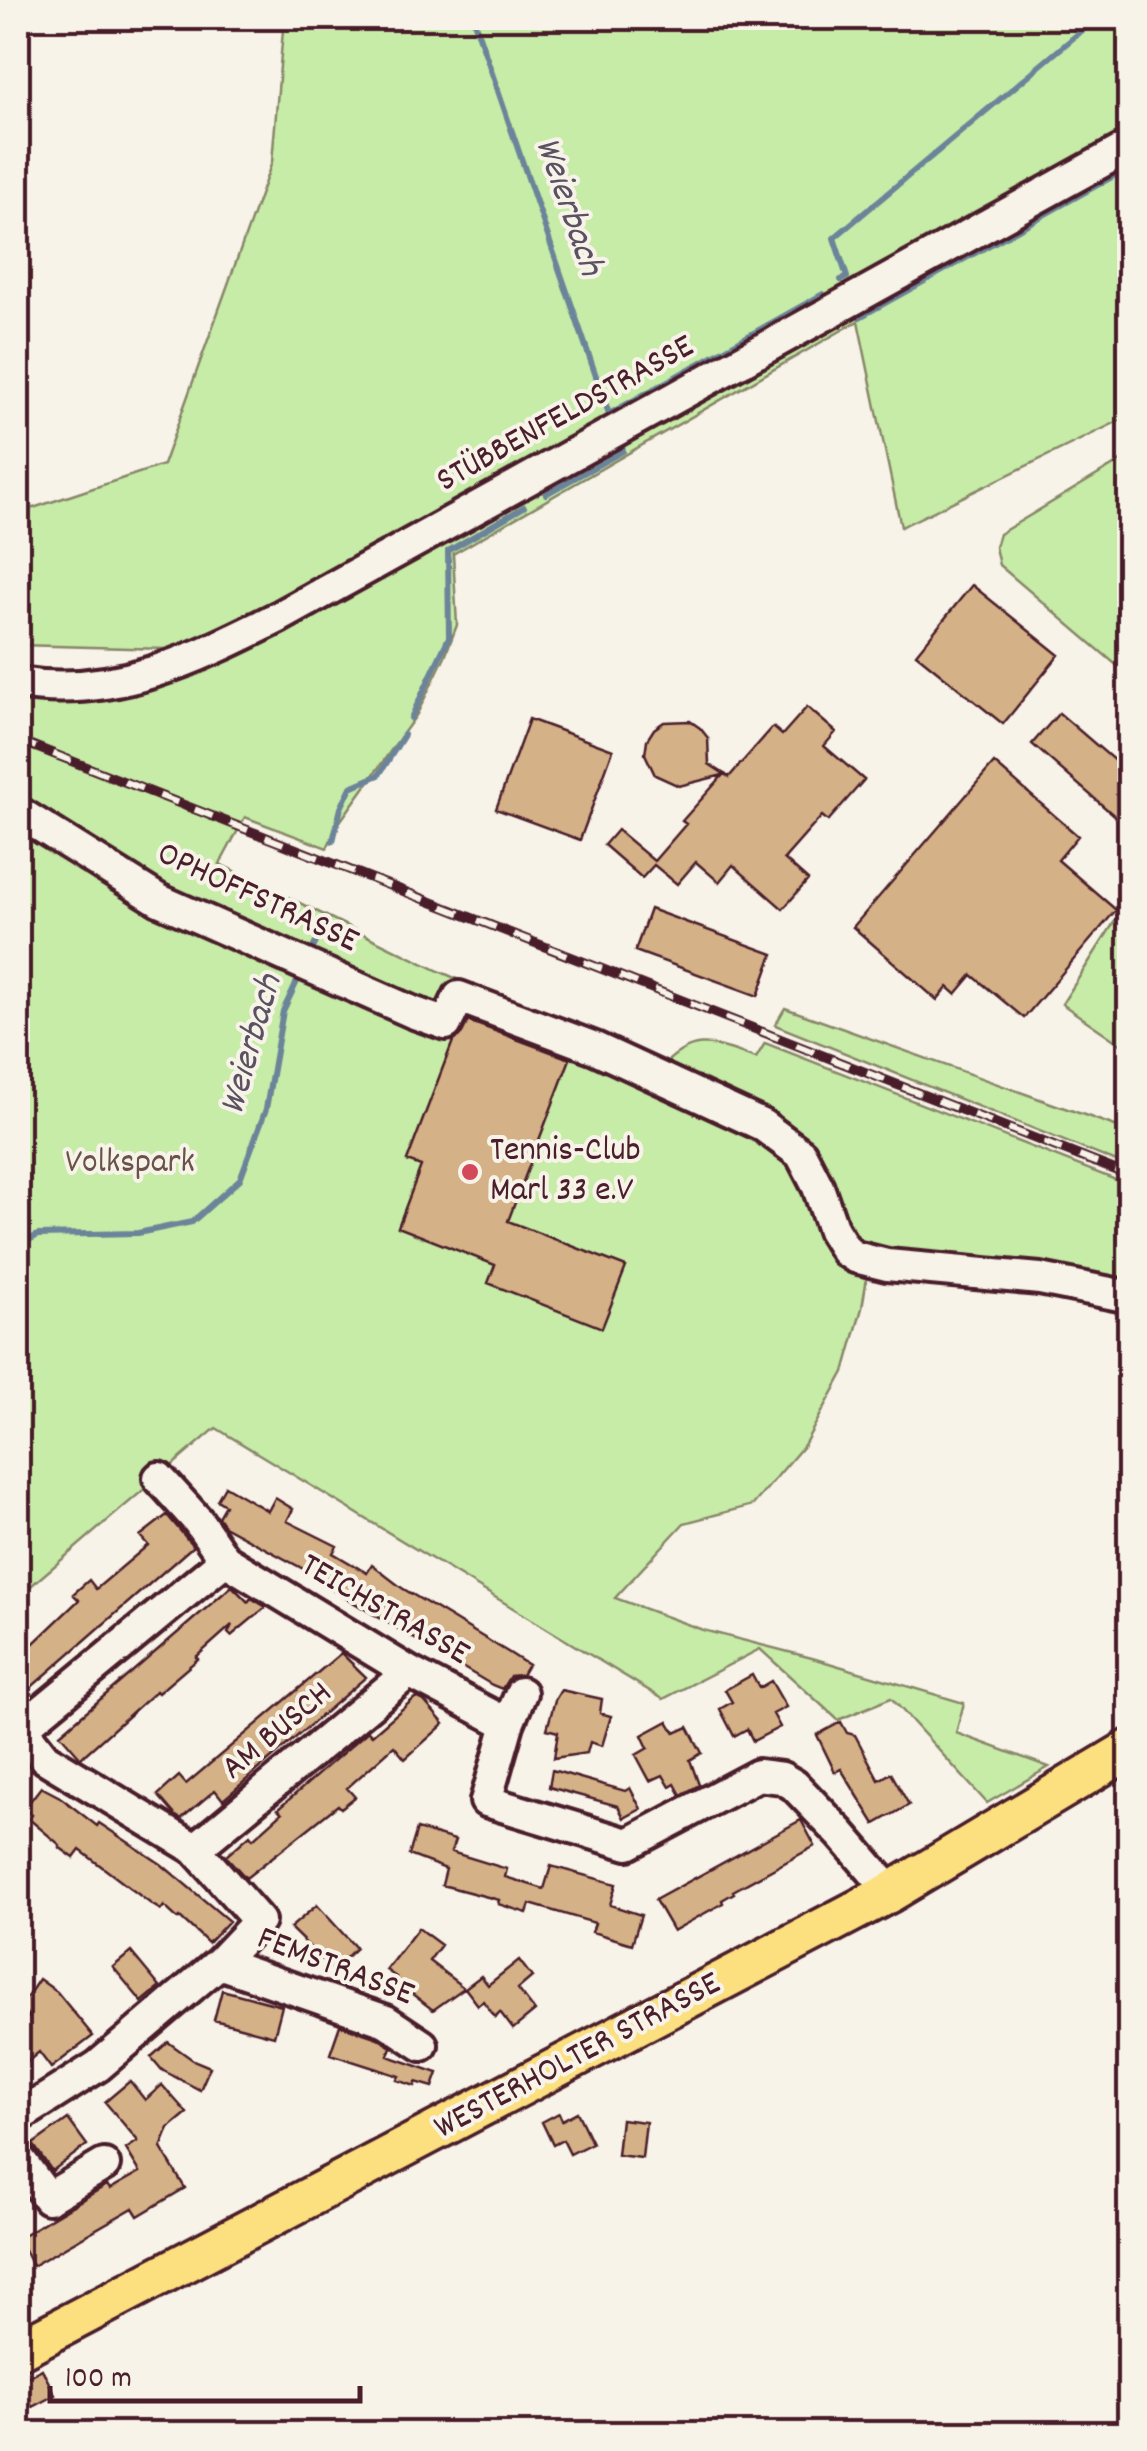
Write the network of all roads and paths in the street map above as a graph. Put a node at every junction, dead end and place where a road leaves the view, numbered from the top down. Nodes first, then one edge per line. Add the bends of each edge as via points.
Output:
1 (1130, 146) edge
2 (18, 684) edge
3 (18, 812) edge
4 (1130, 1297) edge
5 (159, 1478) dead end
6 (224, 1560) junction
7 (409, 1672) junction
8 (520, 1694) dead end
9 (508, 1724) junction
10 (20, 1730) edge
11 (1130, 1749) edge
12 (195, 1850) junction
13 (891, 1892) junction
14 (219, 1963) junction
15 (422, 2045) dead end
16 (18, 2118) edge
17 (18, 2157) edge
18 (104, 2165) dead end
19 (18, 2350) edge

1 - 2 street, STÜBBENFELDSTRASSE via 191,660 96,684
3 - 4 street, OPHOFFSTRASSE via 159,900 446,1024 459,997 595,1048 762,1124 801,1154 833,1230 855,1257
5 - 6 street, TEICHSTRASSE
6 - 7 street, TEICHSTRASSE
6 - 10 street
7 - 9 street, TEICHSTRASSE
7 - 12 street, AM BUSCH
8 - 9 street
9 - 13 street via 486,1801 628,1844 758,1775 782,1778
10 - 12 street via 45,1758
11 - 13 main road, WESTERHOLTER STRASSE
12 - 14 street, FEMSTRASSE via 260,1921
13 - 19 main road, WESTERHOLTER STRASSE
14 - 15 street, FEMSTRASSE via 386,2021
14 - 16 street, FEMSTRASSE via 98,2066
17 - 18 street via 48,2198

